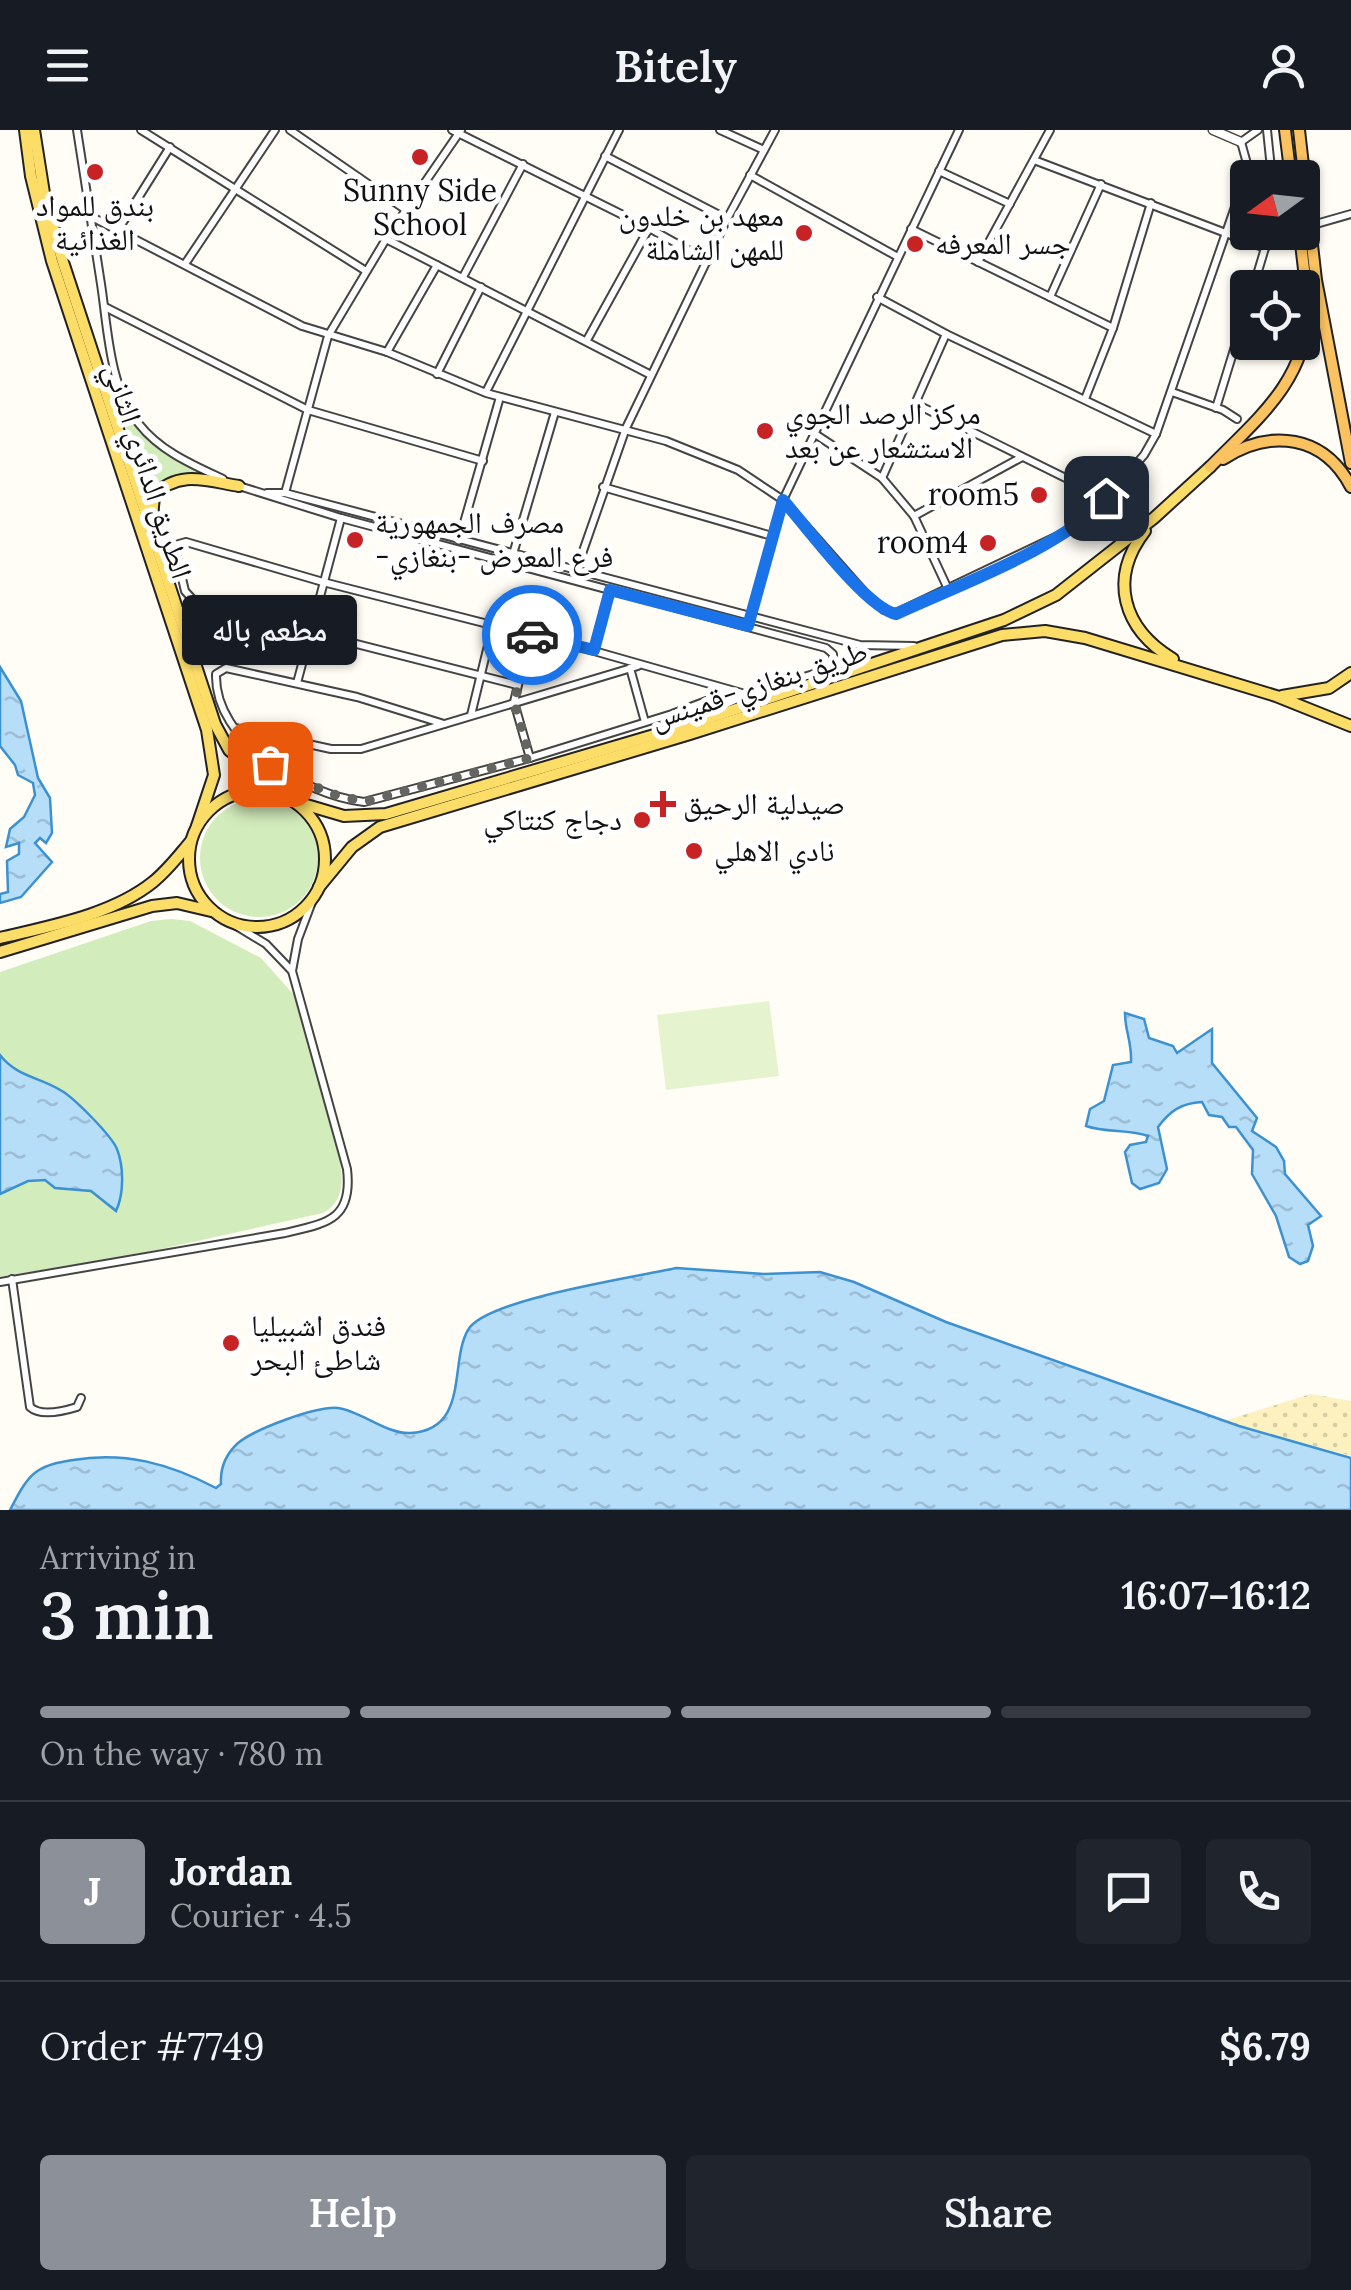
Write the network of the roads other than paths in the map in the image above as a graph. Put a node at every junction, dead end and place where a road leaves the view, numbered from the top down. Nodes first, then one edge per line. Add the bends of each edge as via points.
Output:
1 (25, 130) edge
2 (34, 130) edge
3 (78, 130) edge
4 (141, 130) edge
5 (275, 130) edge
6 (290, 130) edge
7 (618, 130) edge
8 (720, 130) edge
9 (775, 130) edge
10 (959, 130) edge
11 (1050, 130) edge
12 (1214, 130) edge
13 (1258, 130) edge
14 (1267, 130) edge
15 (1285, 130) edge
16 (1299, 130) edge
17 (457, 131) edge
18 (1241, 142) junction
19 (170, 147) junction
20 (764, 150) junction
21 (605, 156) junction
22 (1034, 160) junction
23 (1270, 160) edge
24 (1289, 160) edge
25 (1301, 160) edge
26 (523, 164) junction
27 (939, 171) junction
28 (750, 174) junction
29 (1101, 184) junction
30 (236, 190) junction
31 (585, 195) junction
32 (1151, 203) junction
33 (1010, 204) junction
34 (406, 210) junction
35 (1351, 214) edge
36 (90, 216) junction
37 (727, 219) junction
38 (1320, 224) edge
39 (649, 228) junction
40 (911, 229) junction
41 (118, 230) junction
42 (1225, 235) junction
43 (1230, 237) edge
44 (386, 239) junction
45 (1305, 250) edge
46 (1308, 250) edge
47 (898, 257) junction
48 (708, 261) junction
49 (978, 262) junction
50 (185, 264) junction
51 (438, 265) junction
52 (366, 271) junction
53 (463, 278) junction
54 (481, 287) junction
55 (877, 297) junction
56 (1050, 297) junction
57 (104, 306) junction
58 (525, 312) junction
59 (1113, 328) junction
60 (946, 334) junction
61 (328, 336) junction
62 (588, 340) junction
63 (387, 352) junction
64 (1231, 360) edge
65 (437, 374) junction
66 (652, 376) junction
67 (1172, 392) junction
68 (486, 393) junction
69 (500, 397) junction
70 (1086, 399) junction
71 (916, 404) junction
72 (1216, 408) junction
73 (308, 410) junction
74 (107, 412) junction
75 (555, 412) junction
76 (1237, 419) dead end
77 (626, 428) junction
78 (812, 432) junction
79 (1156, 434) junction
80 (1022, 457) junction
81 (483, 461) junction
82 (1351, 463) edge
83 (1210, 467) junction
84 (882, 478) junction
85 (239, 486) junction
86 (603, 487) junction
87 (1351, 487) edge
88 (266, 493) junction
89 (285, 493) junction
90 (1106, 498) junction
91 (783, 500) junction
92 (914, 516) junction
93 (342, 518) junction
94 (1154, 518) junction
95 (421, 529) junction
96 (439, 534) junction
97 (772, 536) junction
98 (417, 538) junction
99 (459, 540) junction
100 (436, 543) junction
101 (156, 544) junction
102 (174, 544) junction
103 (512, 554) junction
104 (576, 571) junction
105 (323, 582) junction
106 (948, 589) junction
107 (610, 590) junction
108 (751, 617) junction
109 (492, 625) junction
110 (748, 626) junction
111 (310, 632) junction
112 (530, 634) junction
113 (935, 645) junction
114 (594, 650) junction
115 (641, 665) junction
116 (630, 668) junction
117 (1187, 668) junction
118 (1351, 673) edge
119 (480, 677) junction
120 (297, 683) junction
121 (517, 685) junction
122 (730, 692) junction
123 (746, 695) junction
124 (1276, 696) junction
125 (514, 702) junction
126 (470, 716) junction
127 (645, 722) junction
128 (444, 724) junction
129 (1351, 726) edge
130 (234, 728) junction
131 (670, 730) junction
132 (530, 758) junction
133 (290, 799) junction
134 (197, 826) junction
135 (191, 840) junction
136 (317, 890) junction
137 (214, 912) junction
138 (228, 920) junction
139 (0, 938) edge
140 (0, 952) edge
141 (292, 970) junction
142 (12, 1279) junction
143 (0, 1282) edge
144 (81, 1398) dead end

1 - 74 main road, الطريق الدائري الثاني via 40,219
2 - 74 main road, الطريق الدائري الثاني via 54,231
3 - 36 street
4 - 19 street
5 - 30 street
6 - 34 street
7 - 21 street
8 - 20 street
9 - 20 street
10 - 27 street
11 - 22 street
12 - 18 street
13 - 18 street
14 - 23 street
15 - 24 highway
16 - 25 highway
17 - 26 street
17 - 34 street
18 - 42 street via 1248,167
19 - 30 street
19 - 41 street
20 - 28 street
21 - 31 street
21 - 37 street
22 - 29 street
22 - 33 street
26 - 31 street
26 - 53 street
27 - 33 street
27 - 40 street
28 - 37 street
28 - 47 street
29 - 32 street
29 - 56 street
30 - 50 street
30 - 52 street
31 - 39 street
31 - 58 street
32 - 42 street
32 - 59 street
33 - 49 street
34 - 44 street
35 - 38 street
36 - 41 street
36 - 57 street
37 - 48 street
39 - 48 street
39 - 62 street
40 - 47 street
40 - 49 street
41 - 50 street
42 - 43 street
42 - 67 street
44 - 51 street
44 - 52 street
45 - 83 highway via 1308,311 1297,364 1270,405
46 - 82 highway
47 - 55 street
48 - 66 street
49 - 56 street
50 - 61 street
51 - 53 street
51 - 63 street
52 - 61 street
53 - 54 street
54 - 58 street
54 - 65 street
55 - 60 street
55 - 78 street
56 - 59 street
57 - 73 street
57 - 85 street via 118,382 140,425 166,449
58 - 62 street
58 - 68 street
59 - 70 street
60 - 70 street
60 - 71 street
61 - 63 street
61 - 73 street
62 - 66 street
63 - 65 street
64 - 72 street
65 - 68 street
66 - 77 street
67 - 72 street
67 - 79 street
68 - 69 street
69 - 75 street
69 - 81 street
70 - 79 street
71 - 80 street
71 - 84 street
72 - 76 street
73 - 81 street
73 - 89 street
74 - 101 main road, الطريق الدائري الثاني
74 - 134 main road, الطريق الدائري الثاني via 211,748 212,785
75 - 77 street
75 - 103 street
77 - 86 street
77 - 91 street via 738,470
78 - 84 street
78 - 91 street
79 - 90 street
80 - 90 street
80 - 92 street
81 - 99 street
83 - 87 highway via 1257,442 1292,439 1331,460
83 - 94 main road
84 - 92 street
85 - 88 street
85 - 101 main road via 183,478 164,486 152,500
86 - 97 street
86 - 104 street
88 - 89 street
88 - 93 street
89 - 95 street
90 - 106 street via 1060,536
91 - 97 street
91 - 106 street via 884,610 896,614
92 - 106 street
93 - 98 street
93 - 105 street
94 - 113 main road via 1056,595
94 - 117 main road via 1127,560 1128,611 1155,648
95 - 96 street
95 - 98 street
96 - 99 street
96 - 100 street
97 - 108 street
98 - 100 street
99 - 103 street
100 - 107 street
101 - 102 street
101 - 133 main road, الطريق الدائري الثاني via 222,739
102 - 105 street
102 - 111 street via 193,601
103 - 104 street
104 - 108 street
105 - 109 street
105 - 111 street
107 - 110 street
107 - 114 street
108 - 110 street
108 - 113 street via 860,646
109 - 112 street
109 - 119 street
110 - 123 street via 826,648 834,660 826,670
111 - 119 street
111 - 120 street
112 - 114 street
112 - 121 street
113 - 131 main road
114 - 115 street
115 - 116 street
115 - 122 street
116 - 125 street
116 - 127 street
117 - 124 main road, طريق بنغازي-قمينس
117 - 136 main road, طريق بنغازي-قمينس via 1066,633 1002,634 380,827 352,847
118 - 124 main road via 1329,688
119 - 121 street
119 - 126 street
120 - 128 street
120 - 130 street via 218,670 215,680
121 - 125 street
122 - 123 street
122 - 127 street
123 - 131 street
124 - 129 main road, طريق بنغازي-قمينس
125 - 126 street
125 - 132 street
126 - 128 street
127 - 132 street
128 - 130 street via 346,750
130 - 132 street via 270,764 349,800 376,800
131 - 133 main road via 372,817 344,816
133 - 134 main road via 244,792 216,804
133 - 136 main road via 322,839
134 - 135 main road
135 - 137 main road via 193,881
135 - 139 main road via 165,872 129,897
136 - 138 main road via 284,922 256,927
136 - 141 street
137 - 138 main road
137 - 140 main road via 176,903 152,906
138 - 141 street
141 - 142 street via 347,1169 349,1190 340,1212 285,1232
142 - 143 street
142 - 144 street via 30,1407 72,1409

